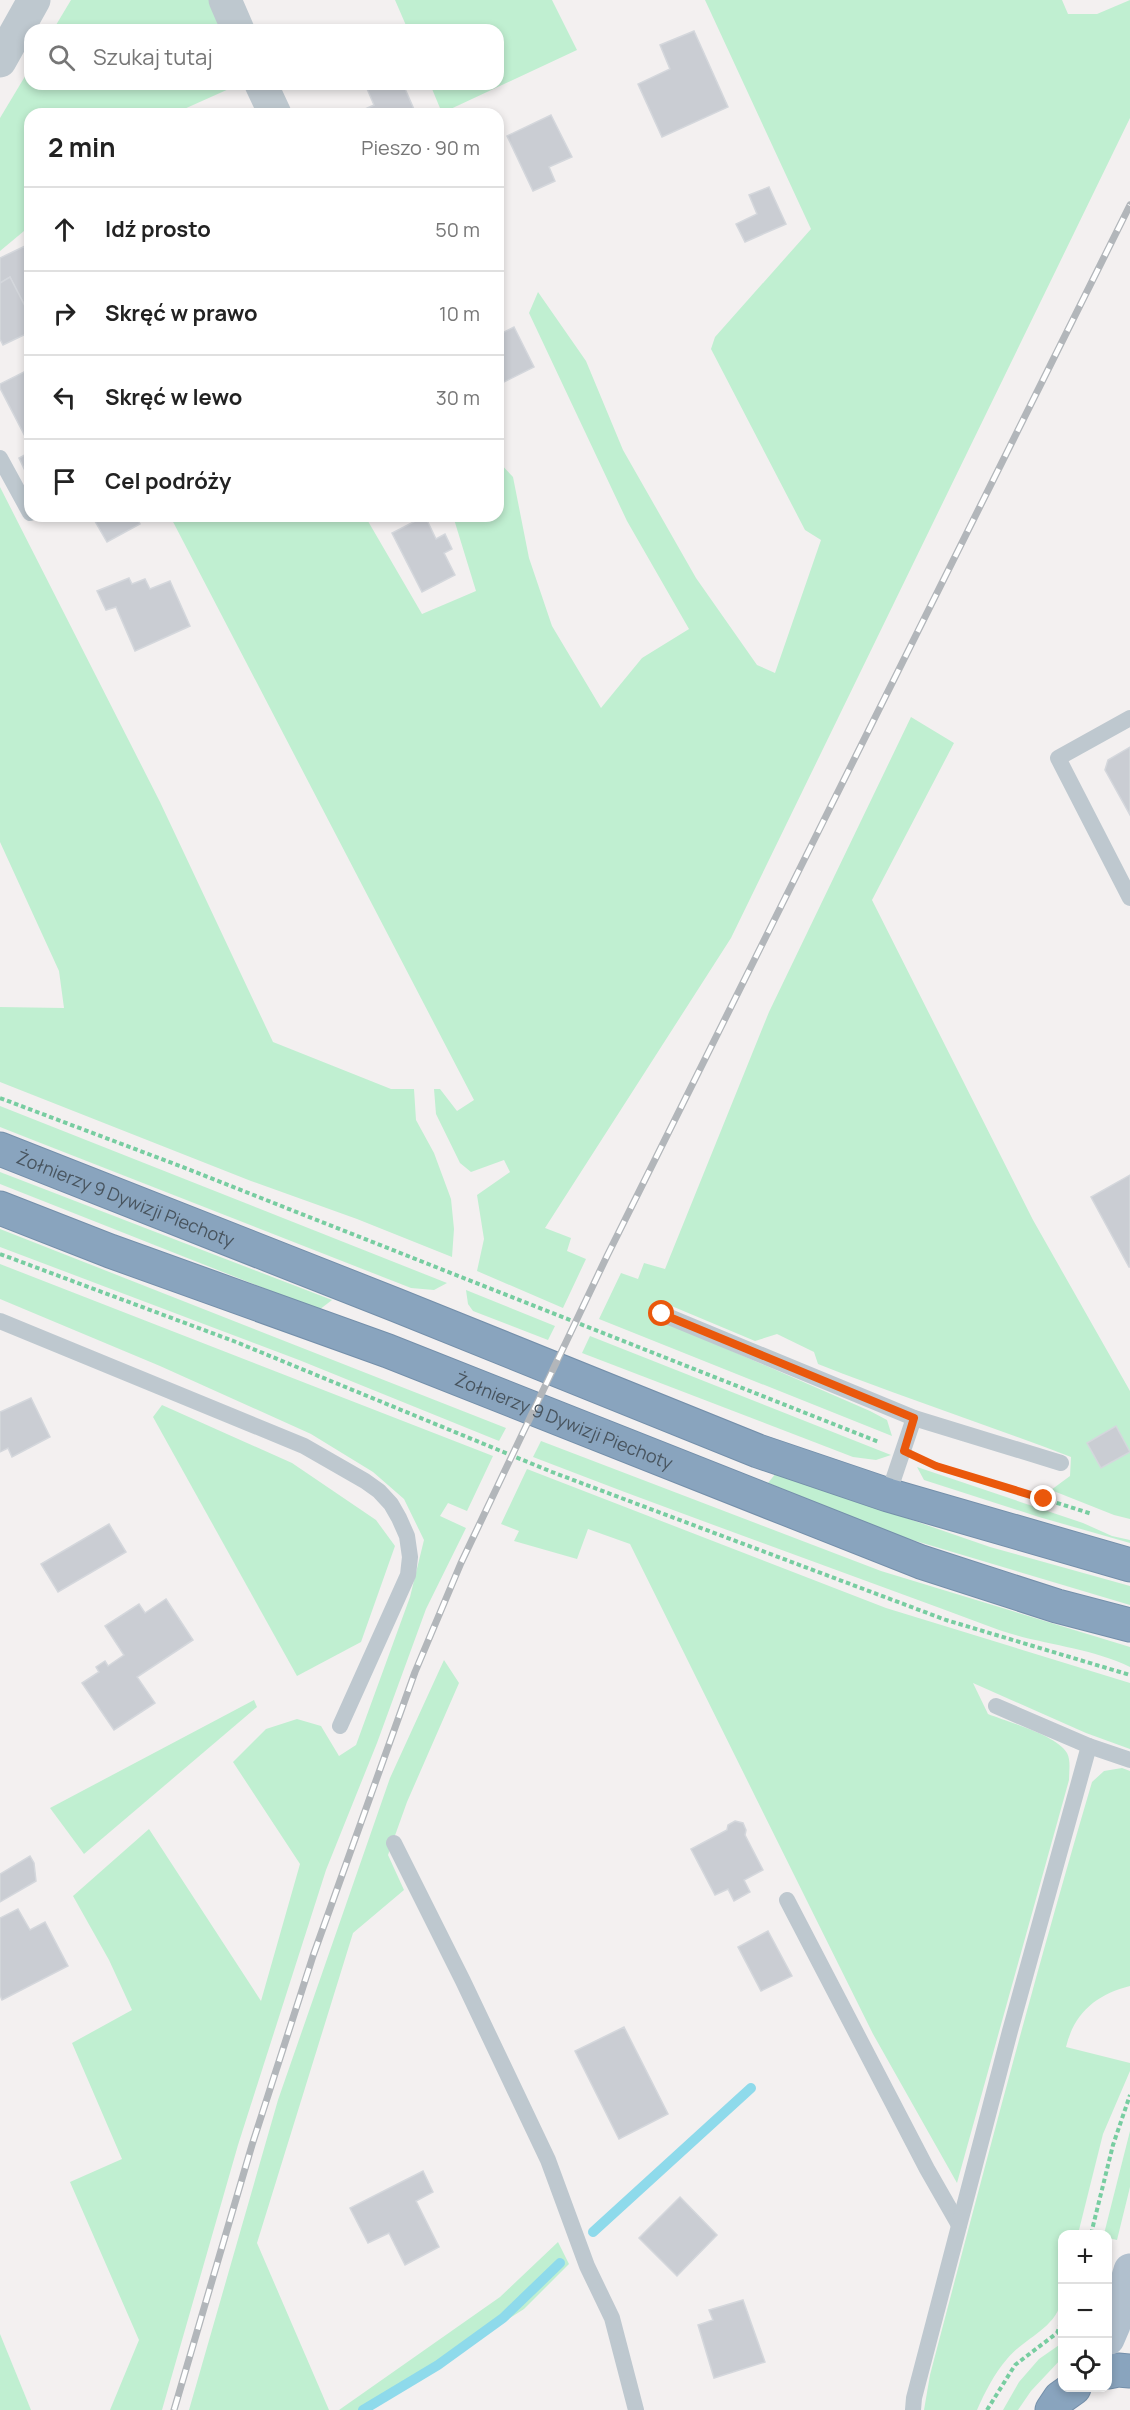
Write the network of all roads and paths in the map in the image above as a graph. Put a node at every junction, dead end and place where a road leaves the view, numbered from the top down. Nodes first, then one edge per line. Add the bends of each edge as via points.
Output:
1 (34, 0) edge
2 (225, 0) edge
3 (235, 24) edge
4 (0, 61) edge
5 (264, 90) edge
6 (272, 108) edge
7 (0, 458) edge
8 (24, 502) edge
9 (1130, 718) edge
10 (1130, 898) edge
11 (0, 1098) edge
12 (0, 1149) edge
13 (0, 1208) edge
14 (0, 1254) edge
15 (662, 1314) dead end
16 (0, 1321) edge
17 (914, 1418) junction
18 (904, 1451) junction
19 (1061, 1463) dead end
20 (888, 1495) junction
21 (1096, 1515) dead end
22 (1130, 1565) edge
23 (1130, 1625) edge
24 (1130, 1675) edge
25 (996, 1706) dead end
26 (340, 1726) dead end
27 (1089, 1746) junction
28 (1130, 1760) edge
29 (394, 1843) dead end
30 (787, 1900) dead end
31 (1130, 2096) edge
32 (959, 2225) junction
33 (1092, 2230) edge
34 (1130, 2270) edge
35 (1058, 2331) edge
36 (1108, 2338) edge
37 (1112, 2371) edge
38 (1130, 2371) edge
39 (1068, 2392) edge
40 (636, 2410) edge
41 (913, 2410) edge
42 (987, 2410) edge
43 (1052, 2410) edge

1 - 4 street
2 - 3 street
5 - 6 street
7 - 8 lane
9 - 10 lane via 1058,758
11 - 18 path
12 - 20 highway, Żołnierzy 9 Dywizji Piechoty via 758,1451
13 - 23 highway, Żołnierzy 9 Dywizji Piechoty via 388,1351 921,1562
14 - 24 path via 236,1342 552,1472 946,1620
15 - 17 lane
16 - 26 lane via 304,1446 365,1481 391,1504 407,1536 408,1575
17 - 18 lane
17 - 19 lane
18 - 20 lane
18 - 21 path via 936,1466
20 - 22 highway, Żołnierzy 9 Dywizji Piechoty
25 - 27 lane
27 - 28 lane
27 - 32 lane
29 - 40 lane via 548,2160 587,2266 612,2318
30 - 32 lane
31 - 33 path via 1113,2145
32 - 41 lane
34 - 36 main road
35 - 42 path via 1015,2365
37 - 38 highway
39 - 43 highway

